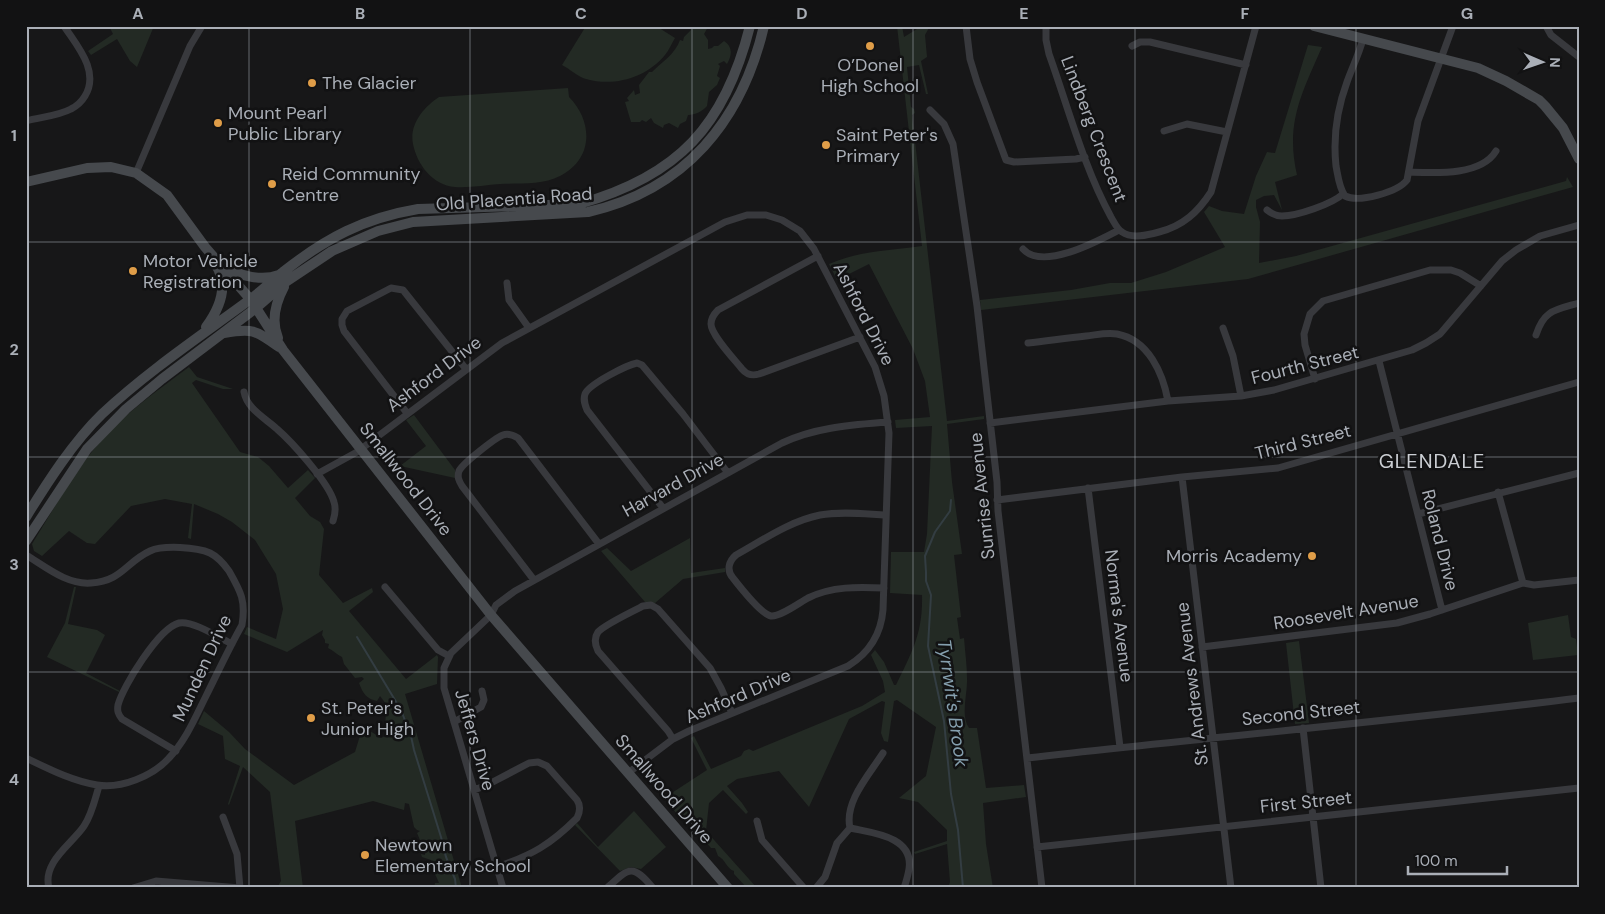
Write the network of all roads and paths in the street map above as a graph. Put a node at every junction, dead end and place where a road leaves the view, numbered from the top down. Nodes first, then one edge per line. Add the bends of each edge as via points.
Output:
1 (64, 26) edge
2 (202, 26) edge
3 (750, 26) edge
4 (764, 26) edge
5 (966, 26) edge
6 (1046, 26) edge
7 (1256, 26) edge
8 (1314, 26) edge
9 (1453, 26) edge
10 (1546, 26) edge
11 (1363, 39) junction
12 (1132, 46) dead end
13 (1579, 57) edge
14 (1440, 58) junction
15 (1246, 65) junction
16 (930, 110) dead end
17 (26, 121) edge
18 (1164, 131) dead end
19 (1227, 132) junction
20 (1576, 143) edge
21 (1496, 151) dead end
22 (1085, 157) junction
23 (1579, 159) edge
24 (1410, 172) junction
25 (136, 173) junction
26 (26, 182) edge
27 (1343, 194) junction
28 (1267, 210) dead end
29 (1579, 225) edge
30 (1119, 230) junction
31 (205, 247) junction
32 (1023, 249) dead end
33 (818, 256) junction
34 (286, 276) junction
35 (507, 283) dead end
36 (1481, 286) junction
37 (1579, 303) edge
38 (253, 304) junction
39 (529, 328) junction
40 (1223, 328) dead end
41 (202, 333) junction
42 (223, 333) junction
43 (1536, 335) dead end
44 (860, 337) junction
45 (1028, 343) dead end
46 (283, 350) junction
47 (1379, 361) junction
48 (466, 369) junction
49 (1314, 379) junction
50 (1579, 382) edge
51 (244, 392) dead end
52 (1241, 396) junction
53 (1168, 401) junction
54 (407, 413) junction
55 (888, 422) junction
56 (990, 423) junction
57 (1397, 432) junction
58 (362, 449) junction
59 (728, 472) junction
60 (1579, 473) edge
61 (317, 474) junction
62 (1182, 477) junction
63 (1088, 488) junction
64 (1498, 492) junction
65 (998, 500) junction
66 (663, 508) junction
67 (1418, 514) junction
68 (886, 515) junction
69 (26, 518) edge
70 (332, 521) dead end
71 (26, 540) edge
72 (599, 544) junction
73 (26, 555) edge
74 (534, 580) junction
75 (1579, 580) edge
76 (1523, 583) junction
77 (385, 587) dead end
78 (884, 588) junction
79 (1442, 610) junction
80 (491, 615) junction
81 (232, 644) junction
82 (1202, 647) junction
83 (449, 656) junction
84 (482, 691) dead end
85 (1579, 698) edge
86 (732, 714) junction
87 (454, 722) junction
88 (1303, 728) junction
89 (1213, 738) junction
90 (673, 740) junction
91 (1120, 748) junction
92 (176, 751) junction
93 (883, 753) dead end
94 (26, 758) edge
95 (1027, 758) junction
96 (628, 773) junction
97 (98, 786) junction
98 (1579, 788) edge
99 (474, 790) junction
100 (1313, 816) junction
101 (223, 817) dead end
102 (757, 820) dead end
103 (1223, 826) junction
104 (850, 828) junction
105 (1037, 846) junction
106 (497, 867) junction
107 (49, 888) edge
108 (133, 888) edge
109 (240, 888) edge
110 (503, 888) edge
111 (606, 888) edge
112 (653, 888) edge
113 (728, 888) edge
114 (804, 888) edge
115 (816, 888) edge
116 (904, 888) edge
117 (1042, 888) edge
118 (1231, 888) edge
119 (1321, 888) edge

1 - 17 street via 89,67 89,89 74,108
2 - 25 street via 190,46
3 - 34 main road, Old Placentia Road via 730,87 709,122 683,153 652,175 579,204 418,210 392,214 345,231 324,243
4 - 34 main road, Old Placentia Road via 733,108 703,149 673,176 608,208 588,212 413,222 378,231
5 - 22 street via 970,59 1006,160
6 - 22 street, Lindberg Crescent via 1049,54
7 - 15 street, Lindberg Crescent
8 - 11 main road
9 - 14 street
10 - 13 street
11 - 14 main road
11 - 27 street via 1343,94 1337,122 1336,162
12 - 15 street via 1150,42
14 - 20 main road via 1478,68 1539,100
14 - 24 street via 1418,121
15 - 19 street, Lindberg Crescent
16 - 56 street, Sunrise Avenue via 948,130 954,151
18 - 19 street via 1187,124
19 - 30 street, Lindberg Crescent via 1214,187 1192,216 1169,229 1149,234 1131,235
20 - 23 main road
21 - 24 street via 1486,162 1457,172
22 - 30 street, Lindberg Crescent via 1099,194
24 - 27 street via 1405,183 1390,190 1358,199
25 - 26 main road, Smallwood Drive via 111,167 87,168
25 - 31 main road, Smallwood Drive via 167,195
27 - 28 street via 1335,200 1285,216
29 - 36 street, Fourth Street via 1540,236 1516,250
30 - 32 street via 1089,246 1058,255 1036,257
31 - 34 main road via 241,275 263,278
31 - 38 main road, Smallwood Drive
31 - 41 main road via 223,282 218,308
33 - 39 street, Ashford Drive via 804,235 787,222 766,215 736,217
33 - 44 street, Ashford Drive
33 - 44 street via 718,310 711,320 713,332 742,369 753,375
34 - 38 main road, Old Placentia Road
34 - 46 main road via 275,307 275,332
35 - 39 street via 509,300
36 - 47 street, Fourth Street via 1440,334 1426,344
36 - 49 street via 1451,270 1430,270 1324,301 1310,314 1304,334
37 - 43 street via 1550,312
38 - 41 main road, Old Placentia Road
38 - 42 main road, Old Placentia Road
38 - 46 main road, Smallwood Drive
39 - 48 street, Ashford Drive
40 - 52 street via 1233,356
41 - 69 main road, Old Placentia Road via 101,415 48,481
42 - 46 main road via 258,332
42 - 71 main road, Old Placentia Road via 126,408 87,450
44 - 55 street, Ashford Drive via 882,384
45 - 53 street via 1105,334 1123,336 1154,360 1163,377
46 - 58 main road, Smallwood Drive
47 - 49 street, Fourth Street
47 - 57 street, Roland Drive
48 - 54 street, Ashford Drive
48 - 54 street via 404,290 391,288 347,311 342,319 344,332
49 - 52 street, Fourth Street
50 - 57 street, Third Street
51 - 61 street via 250,405 280,432
52 - 53 street, Fourth Street
53 - 56 street, Fourth Street
54 - 58 street, Ashford Drive
55 - 59 street, Harvard Drive via 807,433
55 - 68 street, Ashford Drive
56 - 65 street, Sunrise Avenue
57 - 62 street, Third Street via 1286,466
57 - 67 street, Roland Drive
58 - 61 street, Ashford Drive
58 - 80 main road, Smallwood Drive
59 - 66 street, Harvard Drive
59 - 66 street via 642,365 628,366 591,386 585,393 587,410
60 - 64 street
61 - 70 street via 334,502
62 - 63 street, Third Street
62 - 82 street, St. Andrews Avenue
63 - 65 street, Third Street
63 - 91 street, Norma's Avenue
64 - 67 street
64 - 76 street
65 - 95 street, Sunrise Avenue
66 - 72 street, Harvard Drive
67 - 79 street, Roland Drive
68 - 78 street, Ashford Drive
68 - 78 street via 833,514 802,520 736,555 729,566 733,579 764,613 771,616 832,590
72 - 74 street, Harvard Drive
72 - 74 street via 518,438 511,435 500,437 464,464 459,471 459,479
73 - 81 street, Munden Drive via 63,578 86,584 112,579 145,554 161,548 210,552 223,563 243,599 242,625
74 - 80 street, Harvard Drive via 496,605
75 - 76 street, Roosevelt Avenue via 1534,585
76 - 79 street, Roosevelt Avenue
77 - 83 street via 438,650
78 - 86 street, Ashford Drive via 878,632 860,657 844,668
79 - 82 street, Roosevelt Avenue via 1390,624
80 - 83 street, Jeffers Drive
80 - 96 main road, Smallwood Drive
81 - 92 street, Munden Drive
81 - 92 street via 189,623 177,623 155,641 123,693 118,706 122,719
82 - 89 street, St. Andrews Avenue
83 - 87 street, Jeffers Drive via 444,668 444,683
84 - 87 street via 484,702 481,707
85 - 88 street, Second Street
86 - 90 street, Ashford Drive
86 - 90 street via 707,664 658,609 643,606 600,630 596,645
87 - 99 street, Jeffers Drive
88 - 89 street, Second Street
88 - 100 street
89 - 91 street, Second Street
89 - 103 street, St. Andrews Avenue
90 - 96 street, Ashford Drive
91 - 95 street, Second Street
92 - 97 street, Munden Drive via 162,766 140,778
93 - 104 street via 852,802 848,816
94 - 97 street, Munden Drive via 62,775
95 - 105 street, Sunrise Avenue
96 - 113 main road, Smallwood Drive
97 - 107 street via 84,826 58,855 51,868
98 - 100 street, First Street
99 - 106 street, Jeffers Drive
99 - 106 street via 529,763 538,762 549,768 579,805 580,812 576,818 544,847
100 - 103 street, First Street
100 - 119 street
101 - 109 street via 237,854
102 - 114 street via 762,840
103 - 105 street, First Street
103 - 118 street, St. Andrews Avenue
104 - 115 street via 837,844 825,877
104 - 116 street via 881,834 902,846 910,868
105 - 117 street, Sunrise Avenue
106 - 110 street, Jeffers Drive
108 - 109 street via 156,881
111 - 112 street via 622,874 632,871 641,874

